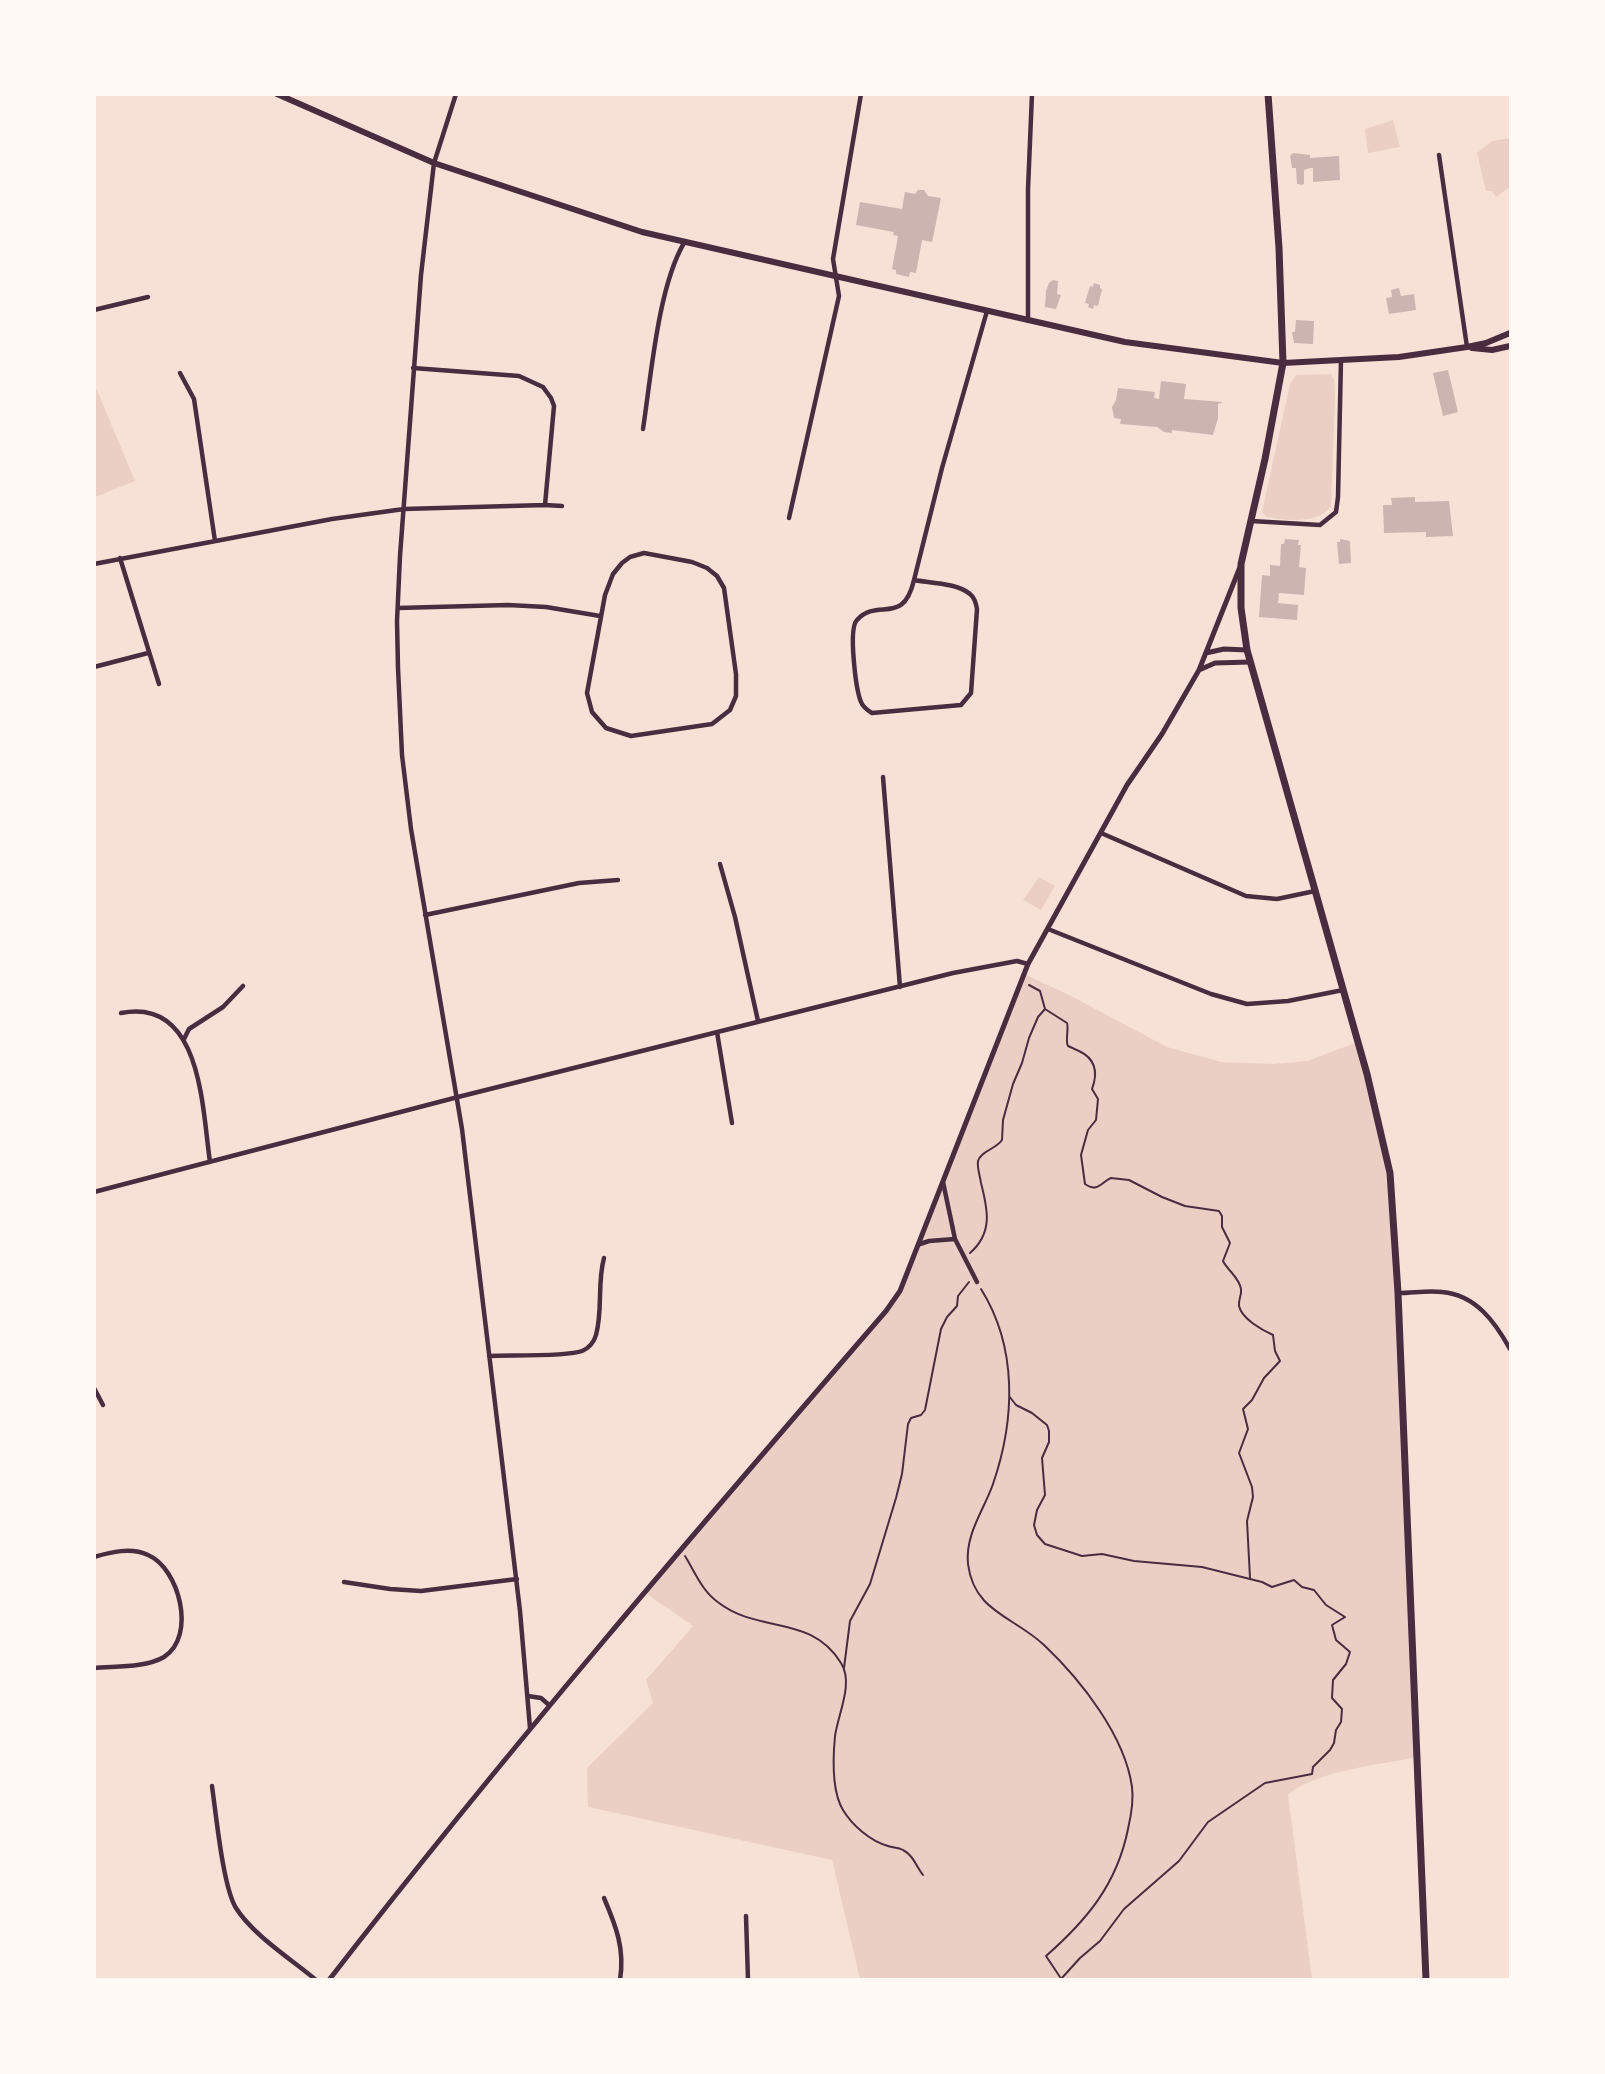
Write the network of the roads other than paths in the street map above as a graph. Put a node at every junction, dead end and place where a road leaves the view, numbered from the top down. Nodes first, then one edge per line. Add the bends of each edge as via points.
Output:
1 (456, 94) edge
2 (861, 94) edge
3 (1032, 94) edge
4 (1268, 94) edge
5 (280, 95) edge
6 (1439, 155) dead end
7 (434, 163) junction
8 (684, 243) junction
9 (838, 278) junction
10 (148, 297) dead end
11 (94, 310) edge
12 (987, 312) junction
13 (1028, 321) junction
14 (1510, 333) edge
15 (1510, 346) edge
16 (1467, 347) junction
17 (1342, 360) junction
18 (1283, 363) junction
19 (413, 368) junction
20 (180, 373) dead end
21 (643, 429) dead end
22 (545, 505) junction
23 (562, 506) dead end
24 (404, 509) junction
25 (789, 518) dead end
26 (1251, 521) junction
27 (215, 541) junction
28 (120, 558) junction
29 (94, 564) edge
30 (1241, 564) junction
31 (914, 580) junction
32 (398, 608) junction
33 (600, 616) junction
34 (1247, 650) junction
35 (148, 653) junction
36 (1206, 653) junction
37 (1250, 662) junction
38 (94, 667) edge
39 (1199, 670) junction
40 (159, 684) dead end
41 (883, 777) dead end
42 (1101, 833) junction
43 (720, 864) dead end
44 (618, 880) dead end
45 (1315, 891) junction
46 (425, 915) junction
47 (1048, 929) junction
48 (1028, 964) junction
49 (243, 986) dead end
50 (900, 987) junction
51 (1343, 990) junction
52 (121, 1013) dead end
53 (758, 1021) junction
54 (717, 1032) junction
55 (183, 1040) junction
56 (458, 1097) junction
57 (732, 1123) dead end
58 (210, 1162) junction
59 (943, 1182) junction
60 (94, 1192) edge
61 (955, 1239) junction
62 (920, 1244) junction
63 (604, 1258) dead end
64 (977, 1282) road end
65 (1398, 1293) junction
66 (1510, 1349) edge
67 (489, 1356) junction
68 (94, 1388) edge
69 (103, 1405) dead end
70 (94, 1557) edge
71 (517, 1579) junction
72 (344, 1582) dead end
73 (94, 1668) edge
74 (528, 1696) junction
75 (549, 1705) junction
76 (530, 1728) junction
77 (212, 1786) dead end
78 (604, 1898) dead end
79 (747, 1916) dead end
80 (316, 1979) edge
81 (329, 1979) edge
82 (620, 1979) edge
83 (748, 1979) edge
84 (1426, 1979) edge

1 - 7 street
2 - 9 street via 833,258
3 - 13 street
4 - 18 main road
5 - 7 main road
6 - 16 street
7 - 8 main road
7 - 19 street
8 - 9 main road
8 - 21 street via 675,258 663,305
9 - 12 main road
9 - 25 street via 839,296
10 - 11 street
12 - 13 main road
12 - 31 street
13 - 18 main road via 1125,342
14 - 16 main road
15 - 16 main road via 1492,350
16 - 17 main road
17 - 18 main road
17 - 26 street via 1336,512 1320,525
18 - 26 main road
19 - 22 street via 519,376 543,387 554,406
19 - 24 street
20 - 27 street via 194,399
22 - 23 street
22 - 24 street
24 - 27 street
24 - 32 street
26 - 30 main road
27 - 28 street
28 - 29 street
28 - 35 street
30 - 34 main road
30 - 36 street
31 - 31 street via 911,596 901,606 869,614 854,624 860,699 872,713 961,705 971,693 978,609 974,599 960,589
32 - 33 street via 508,605
32 - 46 street via 404,767
33 - 33 street via 587,693 592,712 606,727 621,734 643,735 712,724 730,710 736,696 736,674 724,588 707,568 644,554 630,557 613,574
34 - 36 street
34 - 37 main road
35 - 38 street
35 - 40 street
36 - 39 street
37 - 39 street via 1214,663
37 - 45 main road
39 - 42 street
41 - 50 street
42 - 45 street via 1246,896 1277,899
42 - 47 street
43 - 53 street
44 - 46 street via 579,883
45 - 51 main road
46 - 56 street
47 - 48 street
47 - 51 street via 1247,1004
48 - 50 street via 1017,961 977,967
48 - 59 street
49 - 55 street via 223,1007 189,1029
50 - 53 street
51 - 65 main road via 1390,1173
52 - 55 street via 159,1015
53 - 54 street
54 - 56 street
54 - 57 street
55 - 58 street via 195,1064
56 - 58 street
56 - 67 street
58 - 60 street
59 - 61 street
59 - 62 street
61 - 62 street
61 - 64 street
62 - 75 street via 886,1311
63 - 67 street via 596,1334 584,1351
65 - 66 street via 1441,1291 1468,1299 1498,1327
65 - 84 main road
67 - 71 street
68 - 69 street
70 - 73 street via 124,1551 150,1556 173,1581 181,1621 176,1642 165,1656 152,1662
71 - 72 street via 421,1591
71 - 74 street
74 - 75 street
74 - 76 street
75 - 76 street
76 - 81 street
77 - 80 street via 228,1889 235,1907 251,1926
78 - 82 street via 618,1932
79 - 83 street

